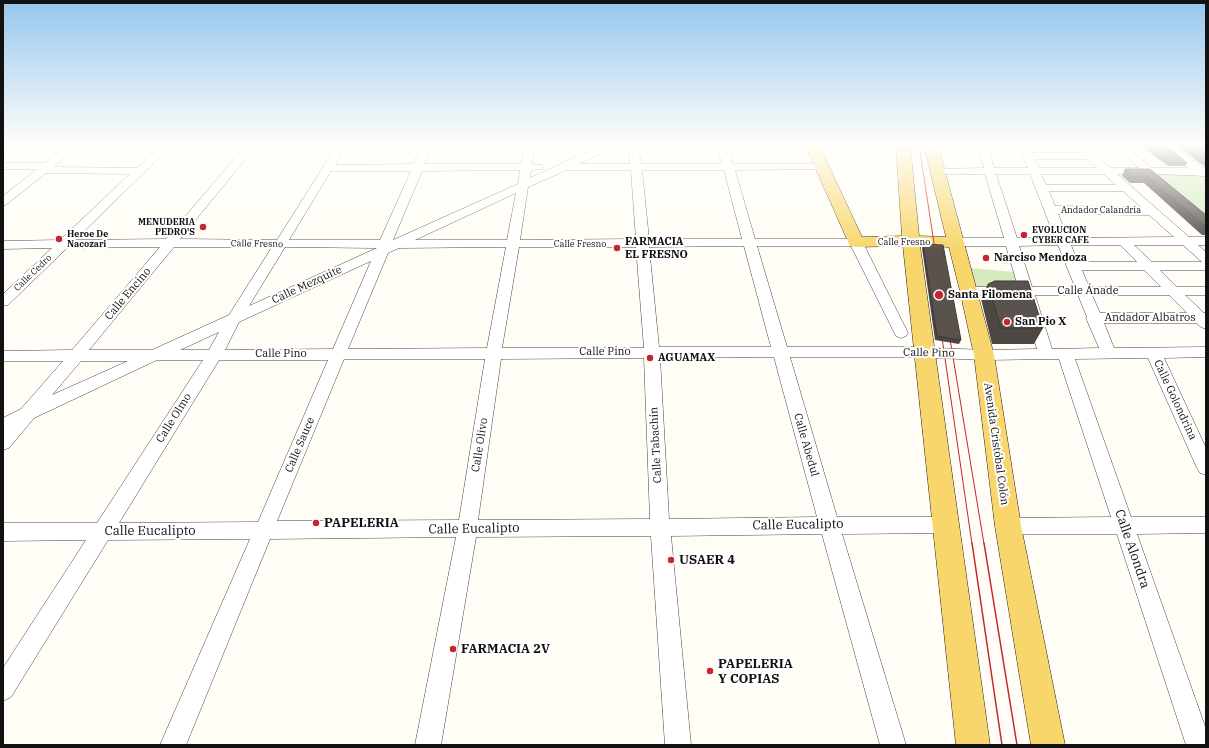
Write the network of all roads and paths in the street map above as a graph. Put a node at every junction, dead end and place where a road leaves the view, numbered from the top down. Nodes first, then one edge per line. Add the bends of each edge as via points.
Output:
1 (30, 180) edge
2 (131, 180) edge
3 (223, 180) edge
4 (320, 180) edge
5 (413, 180) edge
6 (525, 180) edge
7 (537, 180) edge
8 (637, 180) edge
9 (732, 180) edge
10 (829, 180) edge
11 (906, 180) edge
12 (939, 180) edge
13 (993, 180) edge
14 (1038, 180) edge
15 (1117, 180) edge
16 (524, 186) junction
17 (1041, 188) junction
18 (1126, 188) junction
19 (4, 200) edge
20 (1050, 210) junction
21 (1151, 211) junction
22 (844, 215) junction
23 (911, 237) junction
24 (1123, 241) junction
25 (1186, 241) junction
26 (1206, 241) edge
27 (856, 242) junction
28 (956, 242) junction
29 (1012, 242) junction
30 (1063, 242) junction
31 (170, 243) junction
32 (749, 243) junction
33 (280, 244) junction
34 (514, 244) junction
35 (642, 244) junction
36 (3, 245) edge
37 (62, 245) junction
38 (388, 246) junction
39 (1206, 259) edge
40 (1072, 266) junction
41 (1148, 266) junction
42 (1206, 266) edge
43 (969, 291) junction
44 (1027, 291) junction
45 (1083, 291) junction
46 (1172, 291) junction
47 (1206, 291) edge
48 (3, 302) edge
49 (234, 318) junction
50 (1093, 318) junction
51 (1204, 320) edge
52 (901, 334) dead end
53 (494, 352) junction
54 (652, 352) junction
55 (780, 352) junction
56 (925, 352) junction
57 (1206, 352) edge
58 (1154, 353) junction
59 (156, 354) junction
60 (338, 354) junction
61 (1056, 354) junction
62 (1109, 354) junction
63 (214, 355) junction
64 (984, 355) junction
65 (3, 356) edge
66 (77, 356) junction
67 (27, 413) junction
68 (3, 425) edge
69 (3, 443) edge
70 (1206, 468) edge
71 (829, 524) junction
72 (946, 525) junction
73 (1124, 525) junction
74 (1206, 525) edge
75 (660, 526) junction
76 (1008, 526) junction
77 (466, 529) junction
78 (102, 531) junction
79 (264, 531) junction
80 (3, 532) edge
81 (3, 689) edge
82 (173, 745) edge
83 (428, 745) edge
84 (678, 745) edge
85 (893, 745) edge
86 (973, 745) edge
87 (1048, 745) edge
88 (1198, 745) edge

1 - 19 street
2 - 37 street, Calle Cedro
3 - 31 street, Calle Encino
4 - 33 street, Calle Olmo
5 - 38 street, Calle Sauce
6 - 16 street, Calle Olivo
7 - 16 street, Calle Mezquite
8 - 35 street, Calle Tabachín
9 - 32 street, Calle Abedul
10 - 22 main road
11 - 23 main road
12 - 28 main road, Avenida Cristóbal Colón
13 - 29 street, Calle Alondra
14 - 17 street
15 - 18 street
16 - 34 street, Calle Olivo
16 - 38 street, Calle Mezquite
17 - 18 street
17 - 20 street
18 - 21 street
20 - 21 street, Andador Calandria
20 - 30 street
21 - 25 street
22 - 23 main road via 868,231
22 - 27 main road
23 - 27 main road, Calle Fresno
23 - 28 main road, Calle Fresno
23 - 56 main road
24 - 25 street, Calle Fresno
24 - 30 street, Calle Fresno
24 - 41 street
25 - 26 street, Calle Fresno
25 - 39 street
27 - 32 street, Calle Fresno
27 - 52 street
28 - 29 street, Calle Fresno
28 - 43 main road, Avenida Cristóbal Colón
29 - 30 street, Calle Fresno
29 - 44 street, Calle Alondra
30 - 40 street
31 - 33 street, Calle Fresno
31 - 37 street, Calle Fresno
31 - 66 street, Calle Encino
32 - 35 street, Calle Fresno
32 - 55 street, Calle Abedul
33 - 38 street, Calle Fresno
33 - 49 street, Calle Olmo
34 - 35 street, Calle Fresno
34 - 38 street, Calle Fresno
34 - 53 street, Calle Olivo
35 - 54 street, Calle Tabachín
36 - 37 street, Calle Fresno
37 - 48 street, Calle Cedro
38 - 49 street, Calle Mezquite
38 - 60 street, Calle Sauce
40 - 41 street
40 - 45 street
41 - 42 street
41 - 46 street
43 - 44 street, Calle Ánade
43 - 64 main road, Avenida Cristóbal Colón
44 - 45 street, Calle Ánade
44 - 61 street, Calle Alondra
45 - 46 street, Calle Ánade
45 - 50 street
46 - 47 street, Calle Ánade
46 - 51 street
49 - 59 street, Calle Mezquite
49 - 63 street, Calle Olmo
50 - 51 street, Andador Albatros
50 - 62 street
53 - 54 street, Calle Pino
53 - 60 street, Calle Pino
53 - 77 street, Calle Olivo
54 - 55 street, Calle Pino
54 - 75 street, Calle Tabachín
55 - 56 street, Calle Pino
55 - 71 street, Calle Abedul
56 - 64 street, Calle Pino
56 - 72 main road
57 - 58 street, Calle Pino
58 - 62 street, Calle Pino
58 - 70 street, Calle Golondrina
59 - 63 street, Calle Pino
59 - 66 street, Calle Pino
59 - 67 street, Calle Mezquite
60 - 63 street, Calle Pino
60 - 79 street, Calle Sauce
61 - 62 street, Calle Pino
61 - 64 street, Calle Pino
61 - 73 street, Calle Alondra
63 - 78 street, Calle Olmo
64 - 76 main road, Avenida Cristóbal Colón
65 - 66 street, Calle Pino
66 - 67 street, Calle Encino
67 - 68 street, Calle Mezquite
67 - 69 street, Calle Encino
71 - 72 street, Calle Eucalipto
71 - 75 street, Calle Eucalipto
71 - 85 street, Calle Abedul
72 - 86 main road
73 - 74 street
73 - 76 street
73 - 88 street, Calle Alondra
75 - 77 street, Calle Eucalipto
75 - 84 street, Calle Tabachín
76 - 87 main road, Avenida Cristóbal Colón
77 - 79 street, Calle Eucalipto
77 - 83 street, Calle Olivo
78 - 79 street, Calle Eucalipto
78 - 80 street, Calle Eucalipto
78 - 81 street, Calle Olmo
79 - 82 street, Calle Sauce

